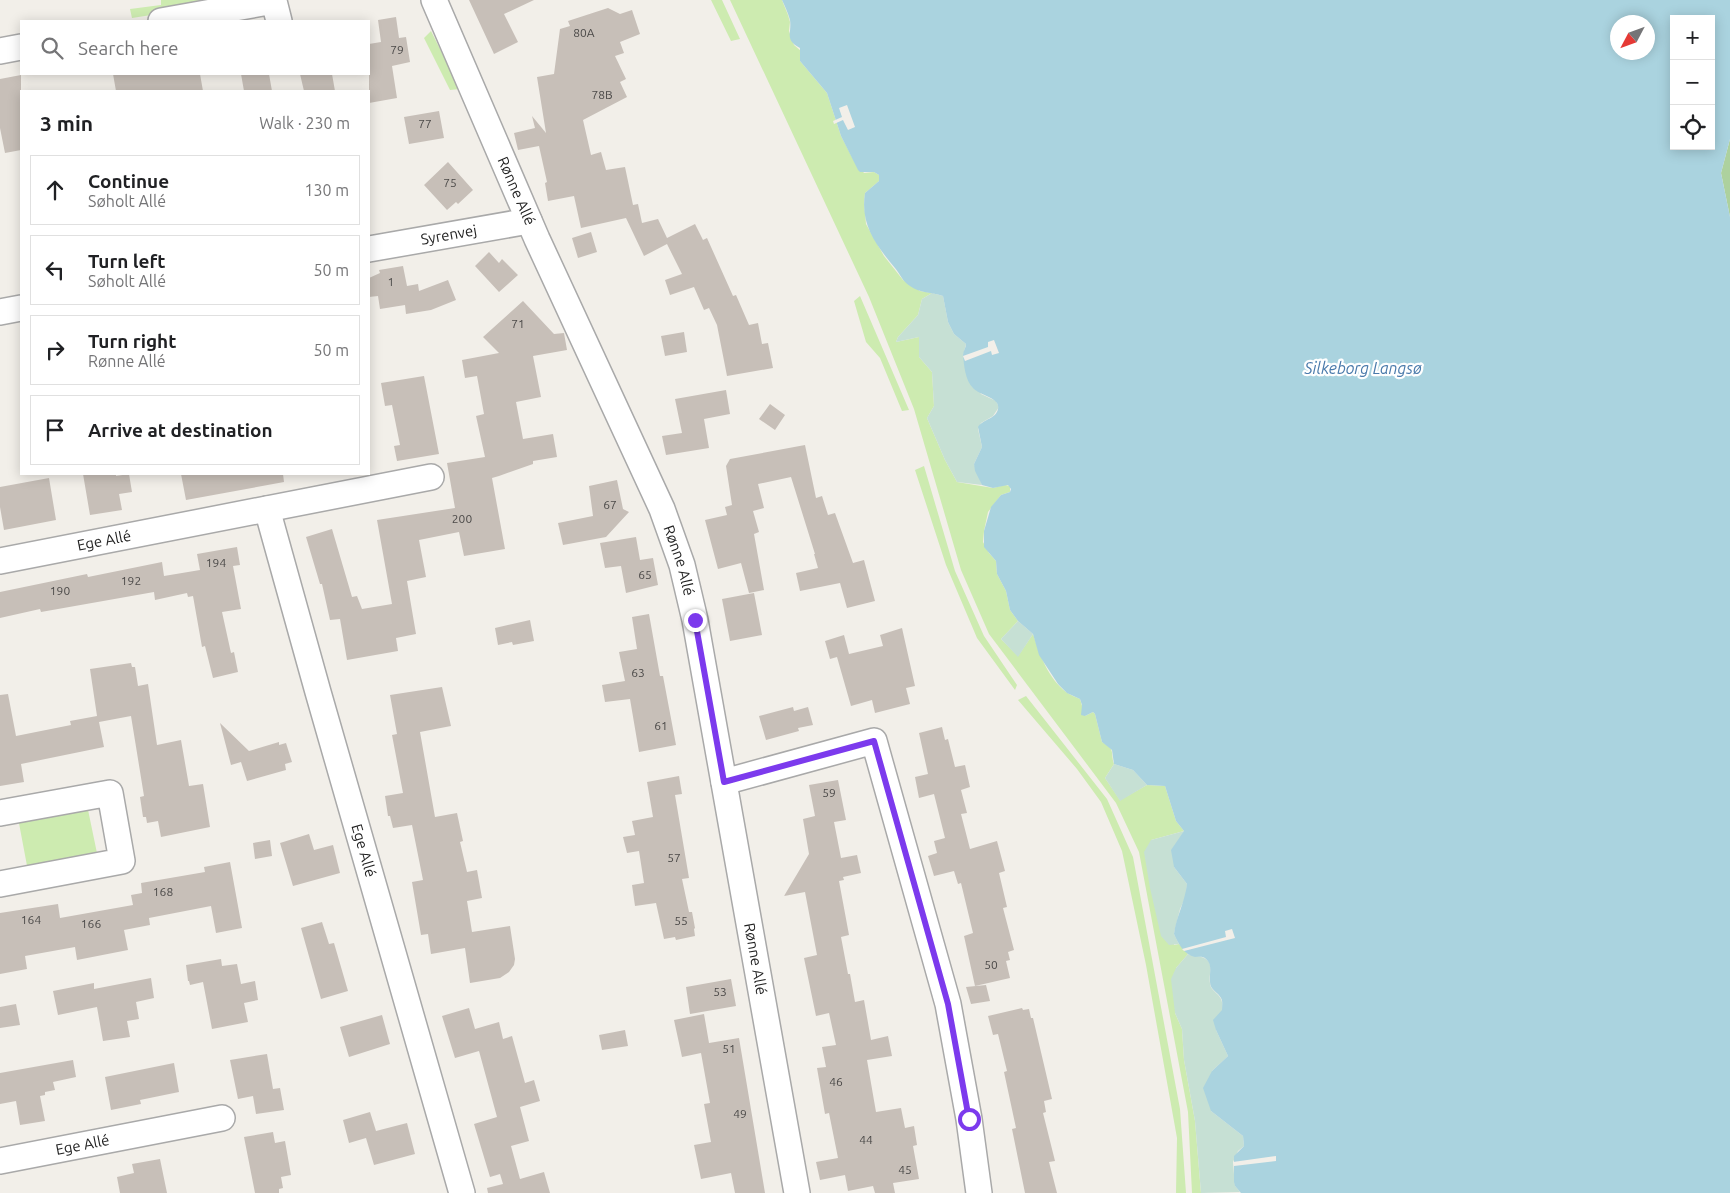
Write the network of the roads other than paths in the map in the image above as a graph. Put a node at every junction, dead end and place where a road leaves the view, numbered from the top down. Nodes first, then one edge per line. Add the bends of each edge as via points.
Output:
1 (434, 0) edge
2 (168, 20) edge
3 (278, 20) edge
4 (20, 47) edge
5 (0, 50) edge
6 (529, 221) junction
7 (370, 249) edge
8 (20, 308) edge
9 (0, 312) edge
10 (431, 477) dead end
11 (267, 508) junction
12 (0, 561) edge
13 (724, 782) junction
14 (0, 813) edge
15 (1, 877) edge
16 (222, 1118) dead end
17 (0, 1161) edge
18 (462, 1193) edge
19 (797, 1193) edge
20 (979, 1193) edge

1 - 6 street, Rønne Allé
2 - 3 street via 274,1
4 - 5 street
6 - 7 street, Syrenvej
6 - 13 street, Rønne Allé via 662,510 682,565
8 - 9 street
10 - 11 street, Ege Allé
11 - 12 street, Ege Allé
11 - 18 street, Ege Allé
13 - 19 street, Rønne Allé
13 - 20 street via 874,741 948,1004
14 - 15 street via 110,793 122,862
16 - 17 street, Ege Allé

